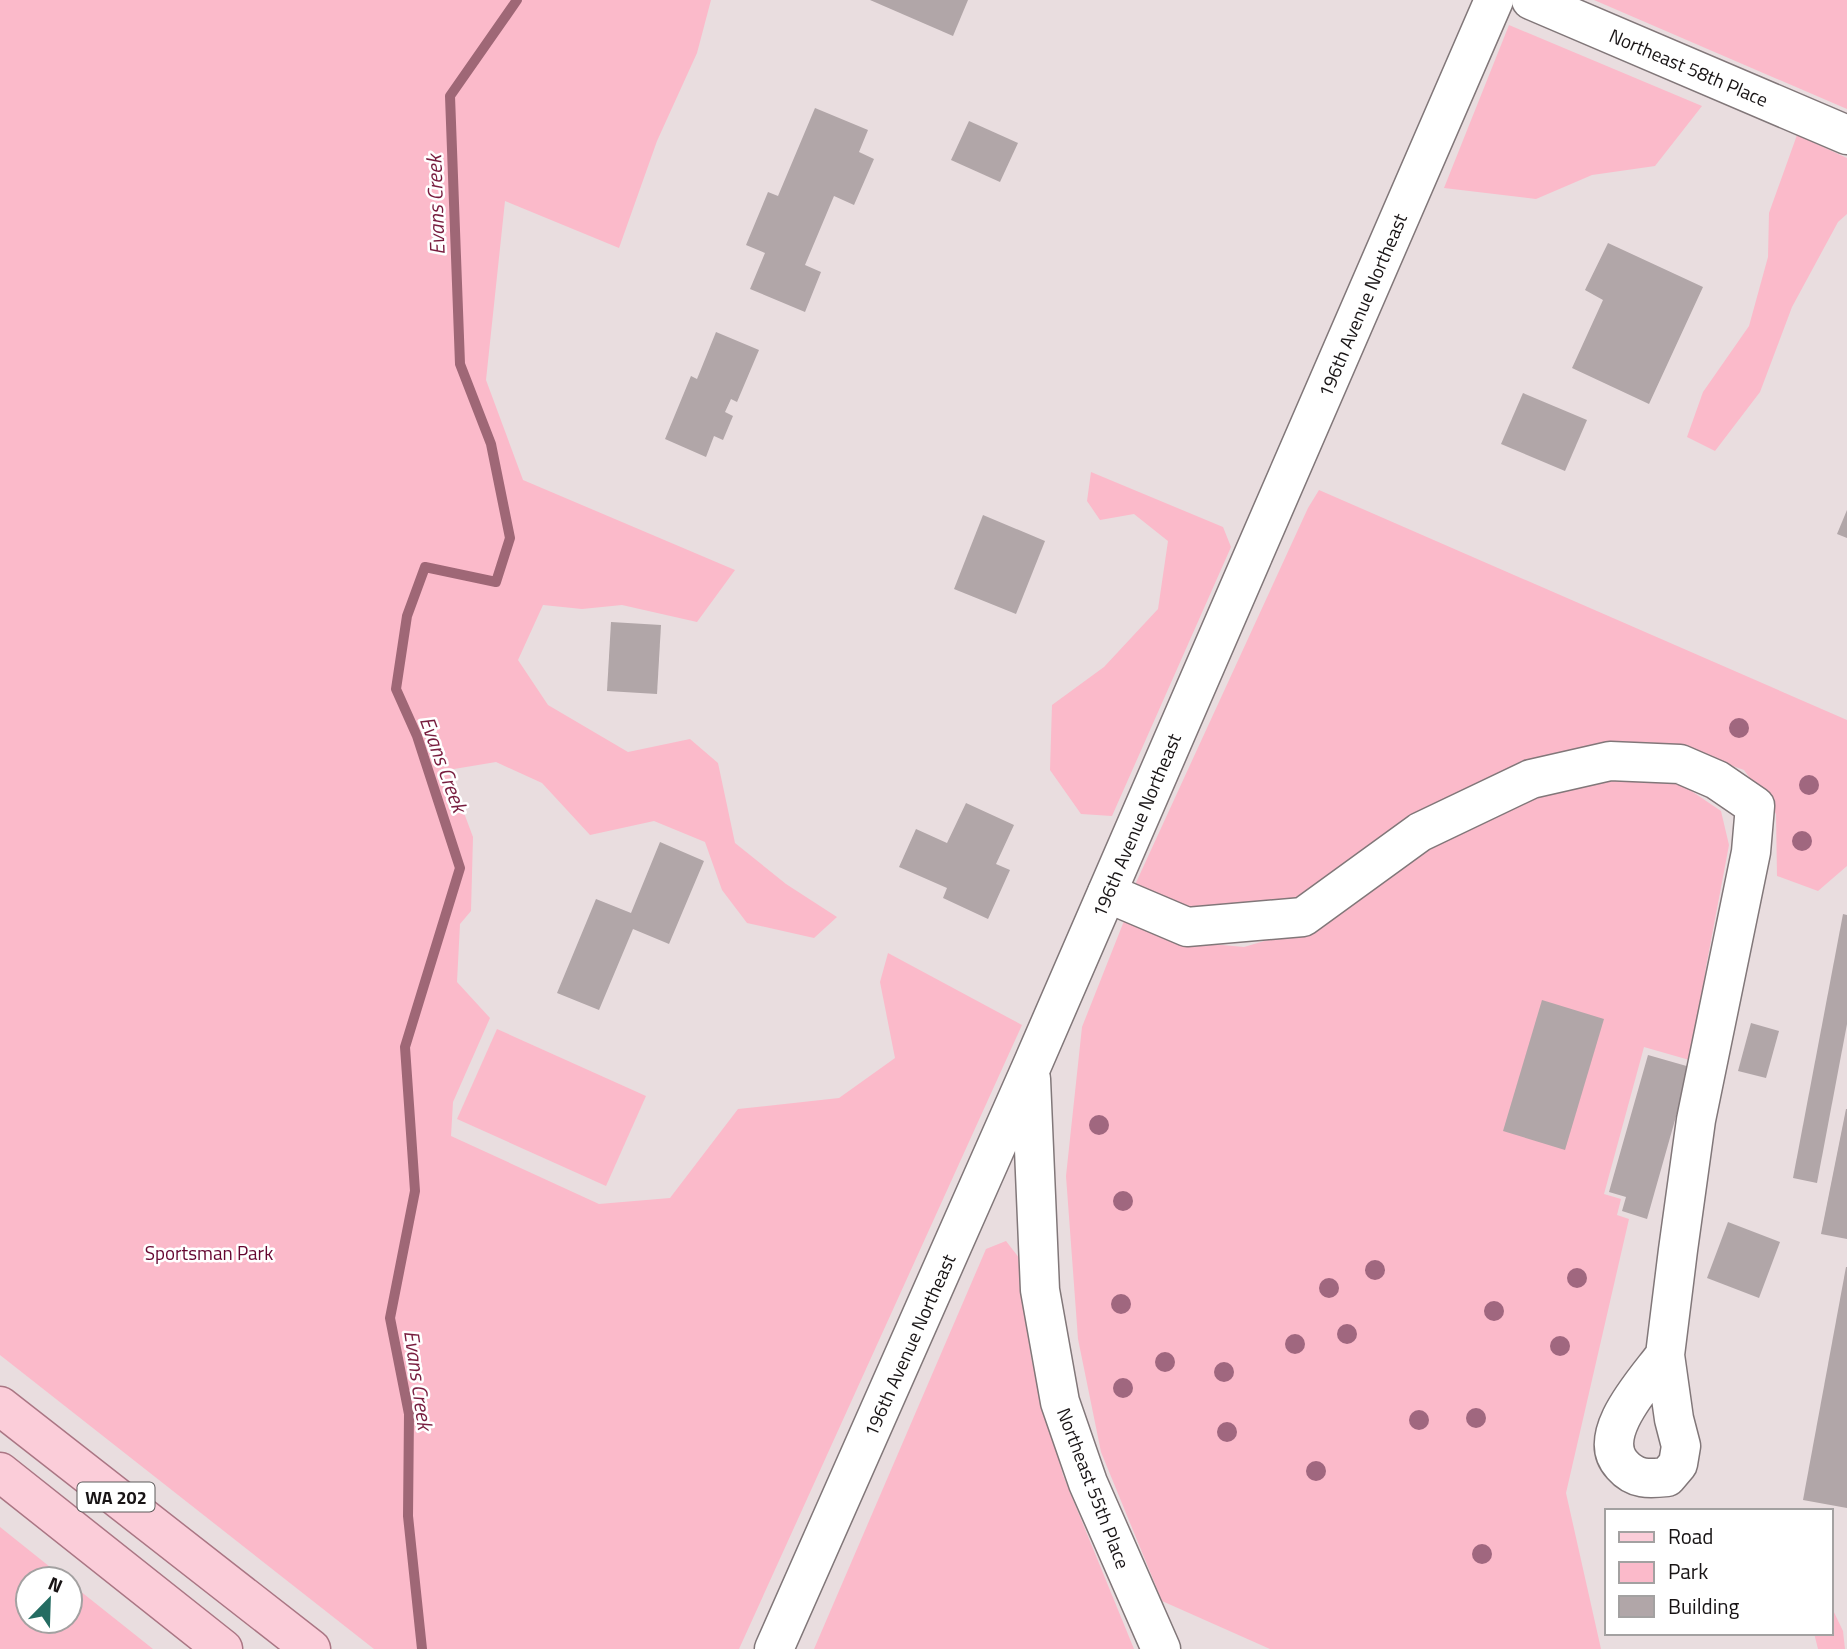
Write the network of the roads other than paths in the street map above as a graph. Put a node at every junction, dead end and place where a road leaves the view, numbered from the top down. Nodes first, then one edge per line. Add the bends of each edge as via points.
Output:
1 (1494, 0) edge
2 (1531, 0) edge
3 (1847, 135) edge
4 (1107, 893) junction
5 (1030, 1070) junction
6 (1665, 1355) dead end
7 (0, 1406) edge
8 (0, 1472) edge
9 (223, 1649) edge
10 (311, 1649) edge
11 (774, 1649) edge
12 (1161, 1649) edge

1 - 4 street, 196th Avenue Northeast
2 - 3 street, Northeast 58th Place
4 - 5 street, 196th Avenue Northeast
4 - 6 street via 1187,927 1304,917 1420,832 1531,779 1610,761 1680,764 1717,780 1755,806 1751,852 1696,1120
5 - 11 street, 196th Avenue Northeast
5 - 12 street, Northeast 55th Place via 1040,1290 1060,1402 1088,1483
7 - 10 main road, WA 202
8 - 9 main road, WA 202

